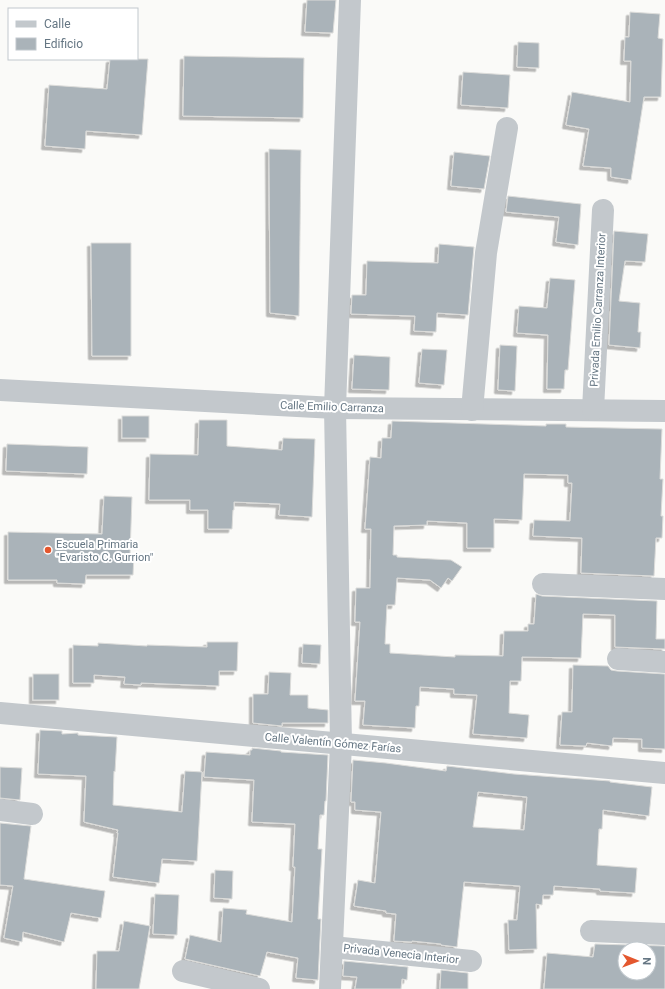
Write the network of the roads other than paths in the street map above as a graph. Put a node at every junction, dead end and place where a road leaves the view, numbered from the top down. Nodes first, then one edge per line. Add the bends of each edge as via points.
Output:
1 (350, 0) edge
2 (507, 128) dead end
3 (603, 210) dead end
4 (0, 390) edge
5 (335, 408) junction
6 (472, 410) junction
7 (593, 410) junction
8 (665, 411) edge
9 (543, 584) dead end
10 (665, 589) edge
11 (618, 659) dead end
12 (665, 662) edge
13 (0, 713) edge
14 (341, 744) junction
15 (665, 773) edge
16 (0, 810) edge
17 (32, 814) dead end
18 (591, 931) dead end
19 (665, 934) edge
20 (332, 947) junction
21 (470, 961) dead end
22 (183, 971) dead end
23 (259, 989) edge
24 (330, 989) edge

1 - 5 street
2 - 6 street via 486,253
3 - 7 street, Privada Emilio Carranza Interior
4 - 5 street, Calle Emilio Carranza
5 - 6 street, Calle Emilio Carranza
5 - 14 street
6 - 7 street, Calle Emilio Carranza
7 - 8 street, Calle Emilio Carranza
9 - 10 street
11 - 12 street
13 - 14 street, Calle Valentín Gómez Farías
14 - 15 street, Calle Valentín Gómez Farías
14 - 20 street
16 - 17 street
18 - 19 street
20 - 21 street, Privada Venecia Interior
20 - 24 street
22 - 23 street

